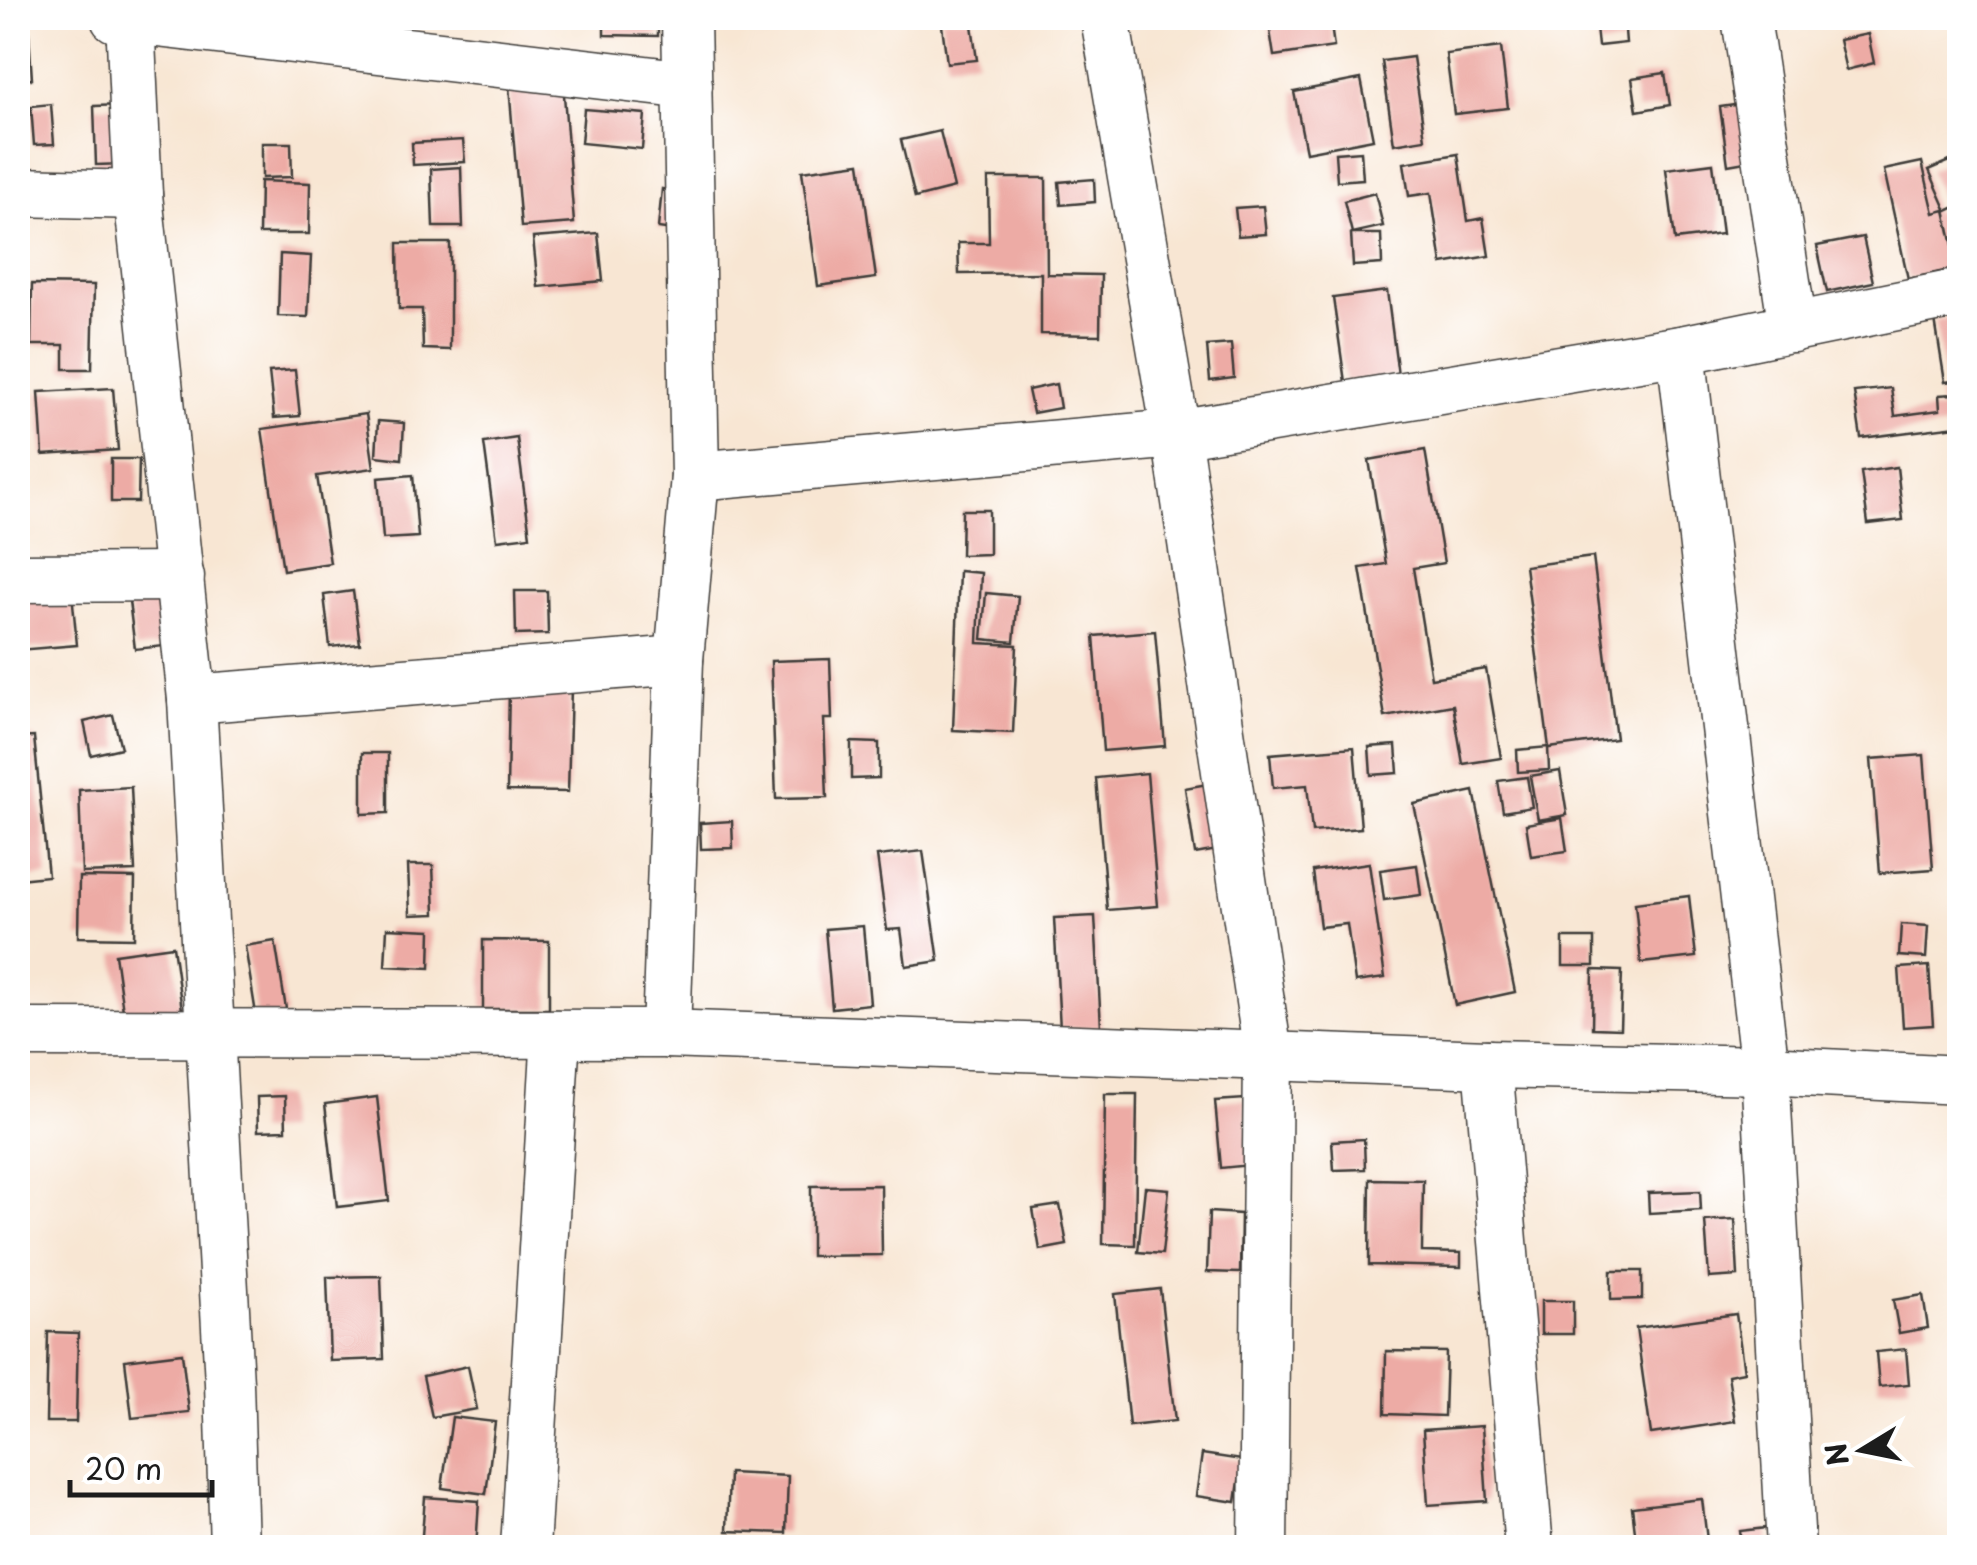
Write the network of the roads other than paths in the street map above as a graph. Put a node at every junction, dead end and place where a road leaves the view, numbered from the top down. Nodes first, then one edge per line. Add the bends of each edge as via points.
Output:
1 (125, 18) edge
2 (686, 18) edge
3 (1104, 18) edge
4 (1746, 18) edge
5 (688, 85) junction
6 (18, 192) edge
7 (138, 195) junction
8 (1960, 293) edge
9 (1793, 328) junction
10 (1681, 350) junction
11 (1176, 434) junction
12 (695, 476) junction
13 (180, 577) junction
14 (18, 578) edge
15 (679, 660) junction
16 (192, 700) junction
17 (18, 1033) edge
18 (556, 1034) junction
19 (666, 1034) junction
20 (212, 1035) junction
21 (1268, 1055) junction
22 (1488, 1064) junction
23 (1765, 1070) junction
24 (1960, 1080) edge
25 (234, 1548) edge
26 (525, 1548) edge
27 (1263, 1548) edge
28 (1529, 1548) edge
29 (1791, 1548) edge

1 - 5 street
1 - 7 street
2 - 5 street
3 - 11 street
4 - 9 street
5 - 12 street
6 - 7 street
7 - 13 street
8 - 9 street
9 - 10 street
10 - 11 street
10 - 23 street
11 - 12 street
11 - 21 street
12 - 15 street
13 - 14 street
13 - 16 street
15 - 16 street
15 - 19 street
16 - 20 street
17 - 20 street
18 - 19 street
18 - 20 street
18 - 26 street
19 - 21 street
20 - 25 street
21 - 22 street
21 - 27 street
22 - 23 street
22 - 28 street
23 - 24 street
23 - 29 street

